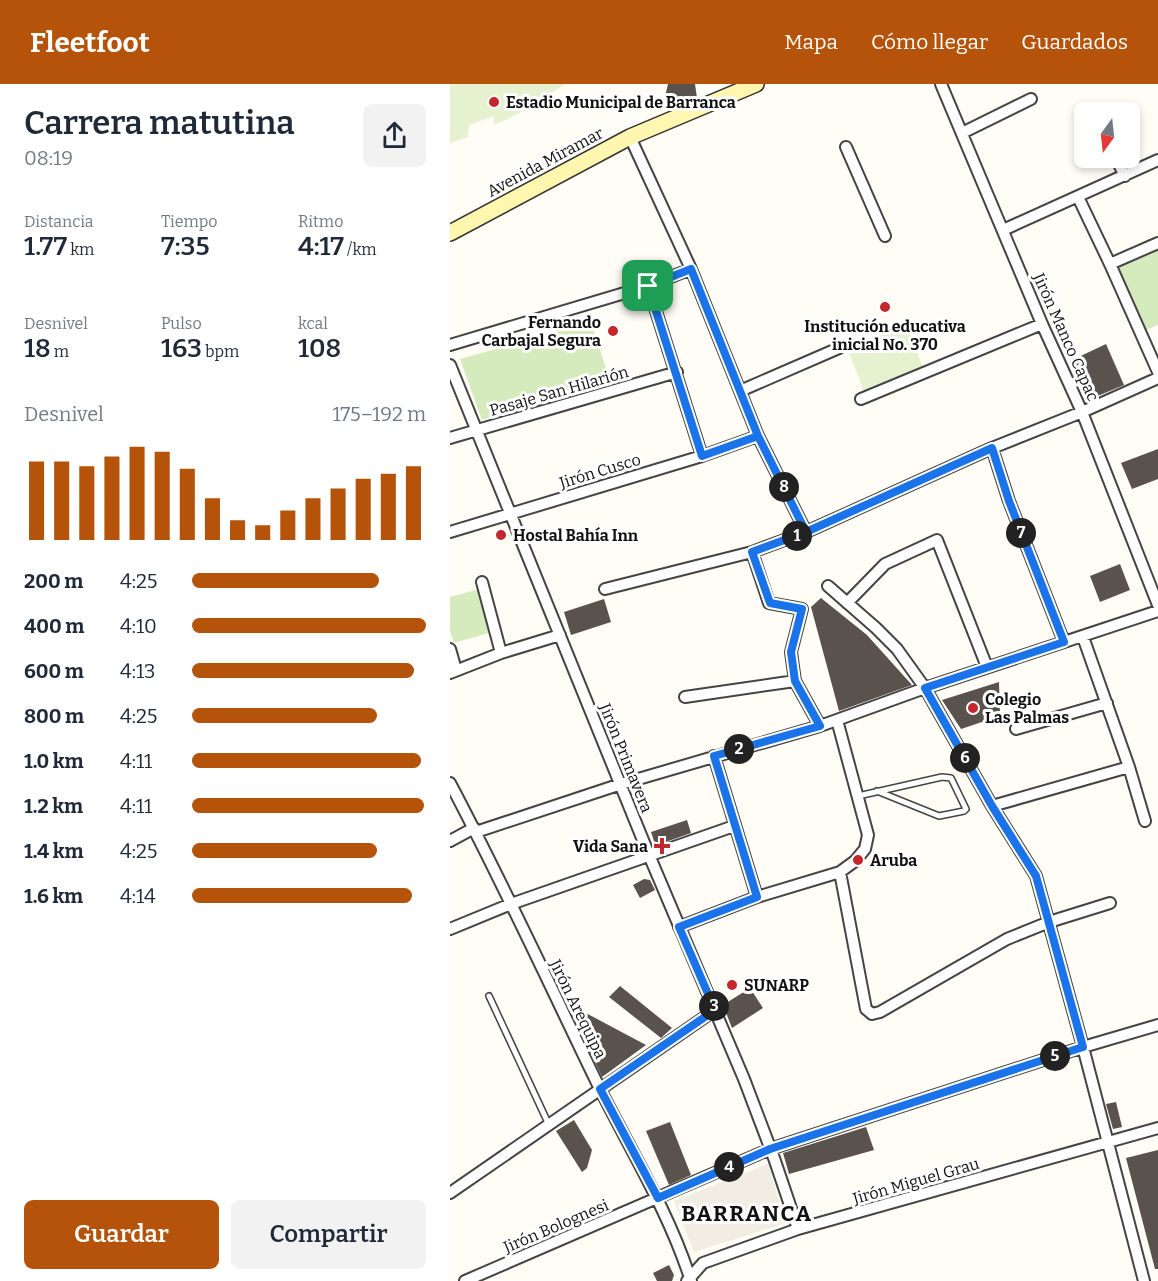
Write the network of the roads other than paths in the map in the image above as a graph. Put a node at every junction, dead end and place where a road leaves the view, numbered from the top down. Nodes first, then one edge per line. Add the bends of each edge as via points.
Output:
1 (756, 84) edge
2 (941, 84) edge
3 (1031, 99) dead end
4 (962, 133) junction
5 (630, 137) junction
6 (846, 147) dead end
7 (1158, 160) edge
8 (1121, 168) edge
9 (1125, 176) junction
10 (1078, 197) junction
11 (1003, 230) junction
12 (450, 232) edge
13 (885, 236) dead end
14 (1158, 243) edge
15 (1110, 264) junction
16 (691, 269) junction
17 (648, 286) junction
18 (1042, 324) junction
19 (450, 345) edge
20 (839, 348) dead end
21 (450, 365) edge
22 (677, 372) junction
23 (1158, 372) edge
24 (1158, 378) edge
25 (740, 391) junction
26 (861, 399) dead end
27 (1082, 412) junction
28 (476, 430) junction
29 (758, 436) junction
30 (450, 438) edge
31 (992, 448) junction
32 (702, 456) junction
33 (510, 514) junction
34 (450, 532) edge
35 (806, 532) junction
36 (752, 552) junction
37 (482, 582) dead end
38 (828, 586) dead end
39 (605, 589) dead end
40 (847, 603) junction
41 (1158, 605) edge
42 (1158, 611) edge
43 (561, 635) junction
44 (1083, 637) junction
45 (1064, 642) junction
46 (450, 649) edge
47 (501, 653) junction
48 (987, 667) junction
49 (453, 671) edge
50 (795, 681) junction
51 (925, 688) junction
52 (685, 697) dead end
53 (1107, 703) junction
54 (837, 720) junction
55 (820, 726) junction
56 (1016, 729) dead end
57 (714, 756) junction
58 (1129, 767) junction
59 (450, 783) edge
60 (621, 784) junction
61 (877, 791) junction
62 (858, 796) junction
63 (453, 797) edge
64 (992, 806) junction
65 (1145, 821) dead end
66 (734, 826) junction
67 (475, 830) junction
68 (450, 841) edge
69 (649, 855) junction
70 (840, 872) junction
71 (757, 897) junction
72 (1110, 903) dead end
73 (511, 904) junction
74 (1049, 922) junction
75 (679, 927) junction
76 (450, 929) edge
77 (489, 996) dead end
78 (715, 1010) junction
79 (1158, 1025) edge
80 (1083, 1047) junction
81 (600, 1089) junction
82 (549, 1125) junction
83 (1158, 1128) edge
84 (1108, 1142) junction
85 (770, 1149) junction
86 (450, 1193) edge
87 (658, 1198) junction
88 (798, 1229) junction
89 (689, 1280) edge
90 (465, 1281) edge
91 (1144, 1281) edge

1 - 5 street, Avenida Miramar
2 - 4 street, Jirón Manco Capac
3 - 4 street
4 - 11 street, Jirón Manco Capac
5 - 12 street, Avenida Miramar
5 - 16 street
6 - 13 street
7 - 9 street
8 - 9 street
9 - 10 street
10 - 11 street
10 - 15 street
11 - 18 street, Jirón Manco Capac
14 - 15 street
15 - 23 street
16 - 17 street
16 - 25 street
17 - 19 street
17 - 22 street
18 - 26 street
18 - 27 street, Jirón Manco Capac
20 - 25 street
21 - 28 street, Jirón Primavera
22 - 28 street, Pasaje San Hilarión
22 - 32 street
24 - 27 street
25 - 29 street
27 - 31 street
27 - 41 street, Jirón Manco Capac
28 - 30 street, Pasaje San Hilarión
28 - 33 street, Jirón Primavera
29 - 32 street, Jirón Cusco
29 - 35 street
31 - 35 street
31 - 45 street
32 - 33 street, Jirón Cusco
33 - 34 street, Jirón Cusco
33 - 43 street, Jirón Primavera
35 - 36 street
36 - 39 street
36 - 50 street via 770,603 802,609 791,652
37 - 47 street
38 - 40 street
40 - 48 street via 885,564 937,540
40 - 51 street via 897,649
42 - 44 street
43 - 47 street
43 - 60 street, Jirón Primavera
44 - 45 street
44 - 53 street
45 - 48 street
46 - 49 street
47 - 49 street
48 - 51 street
50 - 52 street
50 - 55 street
51 - 54 street
51 - 64 street
53 - 56 street
53 - 58 street
54 - 55 street
54 - 62 street
55 - 57 street
57 - 60 street
57 - 66 street
58 - 64 street
58 - 65 street
59 - 63 street, Jirón Arequipa
60 - 67 street
60 - 69 street, Jirón Primavera
61 - 61 lane via 939,816 966,808 947,777
61 - 62 lane
62 - 70 street via 868,835 865,849
63 - 67 street, Jirón Arequipa
64 - 74 street via 1036,876
66 - 69 street
66 - 71 street
67 - 68 street
67 - 73 street, Jirón Arequipa
69 - 73 street
69 - 75 street, Jirón Primavera
70 - 71 street
70 - 74 street via 866,1009 872,1014 1007,939
71 - 75 street
72 - 74 street
73 - 76 street
73 - 81 street, Jirón Arequipa
74 - 80 street
75 - 78 street, Jirón Primavera
77 - 82 lane
78 - 81 street
78 - 85 street, Jirón Primavera
79 - 80 street, Jirón Bolognesi
80 - 84 street
80 - 85 street, Jirón Bolognesi
81 - 82 street
81 - 87 street, Jirón Arequipa
82 - 86 street
83 - 84 street, Jirón Miguel Grau
84 - 88 street, Jirón Miguel Grau
84 - 91 street
85 - 87 street, Jirón Bolognesi
85 - 88 street, Jirón Primavera
87 - 89 street, Jirón Arequipa
87 - 90 street, Jirón Bolognesi
88 - 89 street, Jirón Miguel Grau via 703,1263

